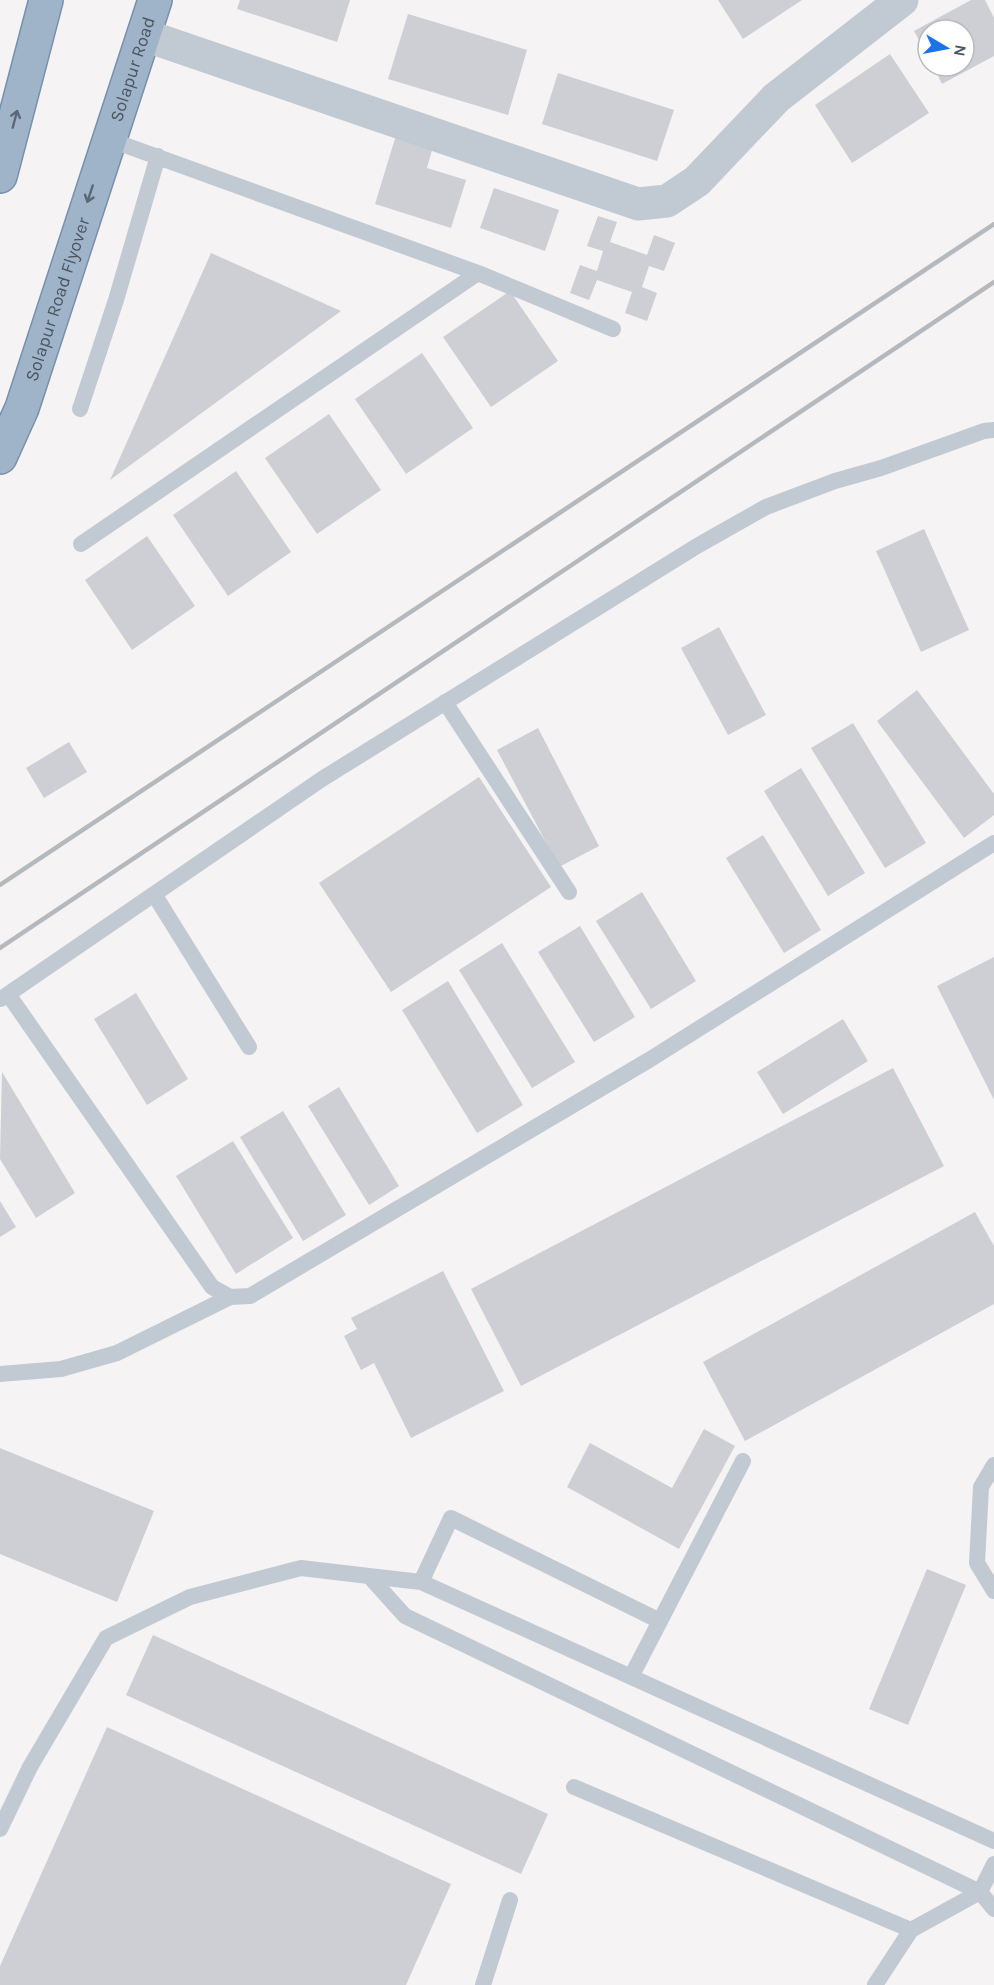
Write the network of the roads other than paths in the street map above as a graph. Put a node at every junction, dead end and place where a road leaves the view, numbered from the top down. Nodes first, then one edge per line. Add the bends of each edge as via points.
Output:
1 (46, 0) edge
2 (155, 0) edge
3 (902, 0) edge
4 (144, 35) junction
5 (108, 138) junction
6 (158, 156) junction
7 (0, 176) edge
8 (478, 273) junction
9 (613, 329) dead end
10 (80, 409) dead end
11 (994, 430) edge
12 (0, 457) edge
13 (81, 544) dead end
14 (445, 702) junction
15 (994, 843) edge
16 (570, 892) dead end
17 (154, 894) junction
18 (4, 997) edge
19 (249, 1047) dead end
20 (230, 1297) junction
21 (0, 1374) edge
22 (743, 1461) dead end
23 (994, 1465) edge
24 (369, 1576) junction
25 (421, 1582) junction
26 (994, 1592) edge
27 (660, 1621) junction
28 (632, 1675) junction
29 (574, 1787) dead end
30 (0, 1829) edge
31 (994, 1841) edge
32 (994, 1864) edge
33 (980, 1892) junction
34 (510, 1900) dead end
35 (994, 1909) edge
36 (911, 1930) junction
37 (483, 1985) edge
38 (875, 1985) edge

7 -> 1 highway
2 - 4 highway, Solapur Road
3 - 4 street via 776,98 697,181 667,201 638,204
4 - 5 highway, Solapur Road
5 - 6 lane
5 -> 12 highway, Solapur Road Flyover via 22,408
6 - 8 lane
6 - 10 lane
8 - 9 lane
8 - 13 lane
11 - 14 lane via 984,430 766,507
14 - 16 lane
14 - 17 lane via 322,779
15 - 20 lane via 618,1078 250,1296
17 - 18 lane
17 - 19 lane
18 - 20 lane via 199,1270 212,1287
20 - 21 lane via 117,1353 61,1370
22 - 27 lane
23 - 26 lane via 981,1487 977,1563
24 - 25 lane
24 - 30 lane via 301,1568 190,1597 106,1638 30,1767
24 - 33 lane via 405,1616
25 - 27 lane via 451,1518
25 - 28 lane
27 - 28 lane
28 - 31 lane
29 - 36 lane
32 - 33 lane
33 - 35 lane
33 - 36 lane
34 - 37 lane
36 - 38 lane

